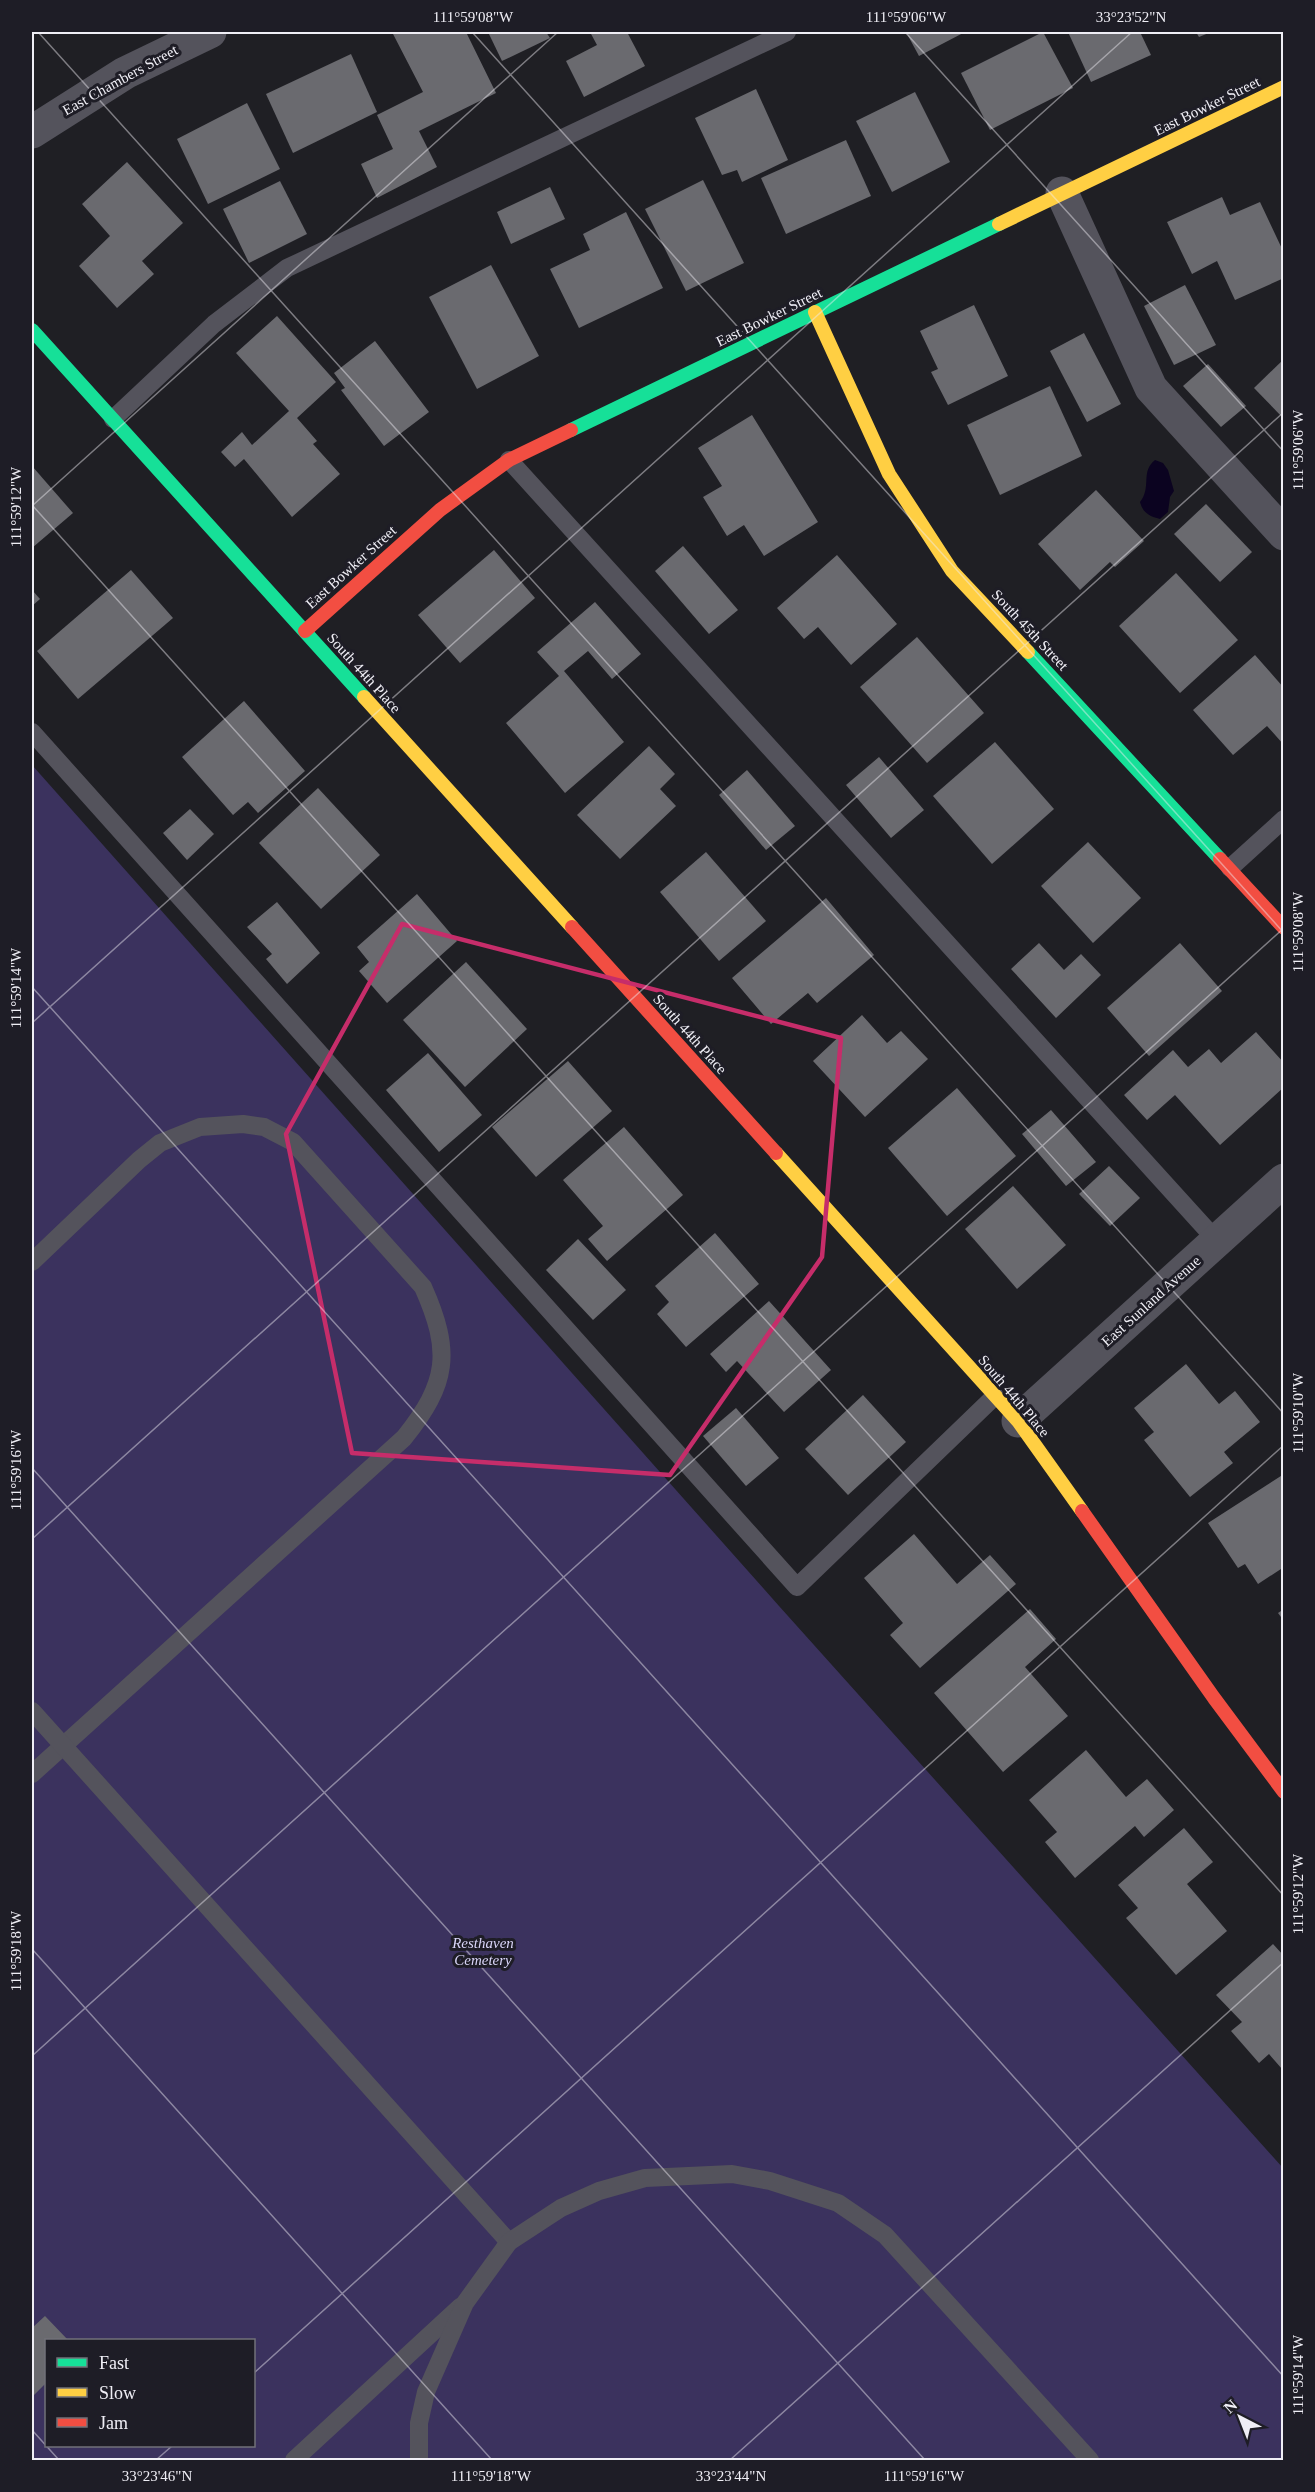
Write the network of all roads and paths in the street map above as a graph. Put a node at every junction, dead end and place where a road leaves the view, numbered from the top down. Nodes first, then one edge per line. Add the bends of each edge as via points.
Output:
1 (210, 32) edge
2 (787, 32) edge
3 (1284, 87) edge
4 (32, 132) edge
5 (1062, 193) junction
6 (815, 312) junction
7 (32, 330) edge
8 (113, 419) junction
9 (509, 460) junction
10 (1284, 534) edge
11 (305, 631) junction
12 (32, 732) edge
13 (1284, 819) edge
14 (1230, 868) junction
15 (1284, 928) edge
16 (1284, 1180) edge
17 (1217, 1241) junction
18 (32, 1262) edge
19 (995, 1396) junction
20 (1018, 1421) junction
21 (32, 1711) edge
22 (63, 1745) junction
23 (32, 1774) edge
24 (1284, 1792) edge
25 (509, 2242) junction
26 (465, 2302) junction
27 (294, 2460) edge
28 (419, 2460) edge
29 (1090, 2460) edge

1 - 4 street, East Chambers Street via 125,73
2 - 8 lane via 287,268 214,324
3 - 5 street, East Bowker Street
5 - 6 street, East Bowker Street
5 - 10 street via 1151,388
6 - 9 street, East Bowker Street
6 - 14 street, South 45th Street via 889,474 952,571
7 - 8 street, South 44th Place
8 - 11 street, South 44th Place
9 - 11 street, East Bowker Street via 440,510
9 - 17 lane
11 - 19 street, South 44th Place
12 - 19 lane via 797,1587
13 - 14 lane
14 - 15 street, South 45th Street
16 - 17 street, East Sunland Avenue
17 - 20 street, East Sunland Avenue
18 - 22 lane via 160,1143 200,1127 264,1126 293,1142 423,1287 434,1312 443,1351 436,1391 404,1438
19 - 20 street, South 44th Place
20 - 24 street, South 44th Place
21 - 22 lane
22 - 23 lane
22 - 25 lane
25 - 26 lane
25 - 29 lane via 561,2208 599,2191 645,2178 732,2174 770,2181 838,2203 885,2235
26 - 27 lane
26 - 28 lane via 426,2392 419,2423

